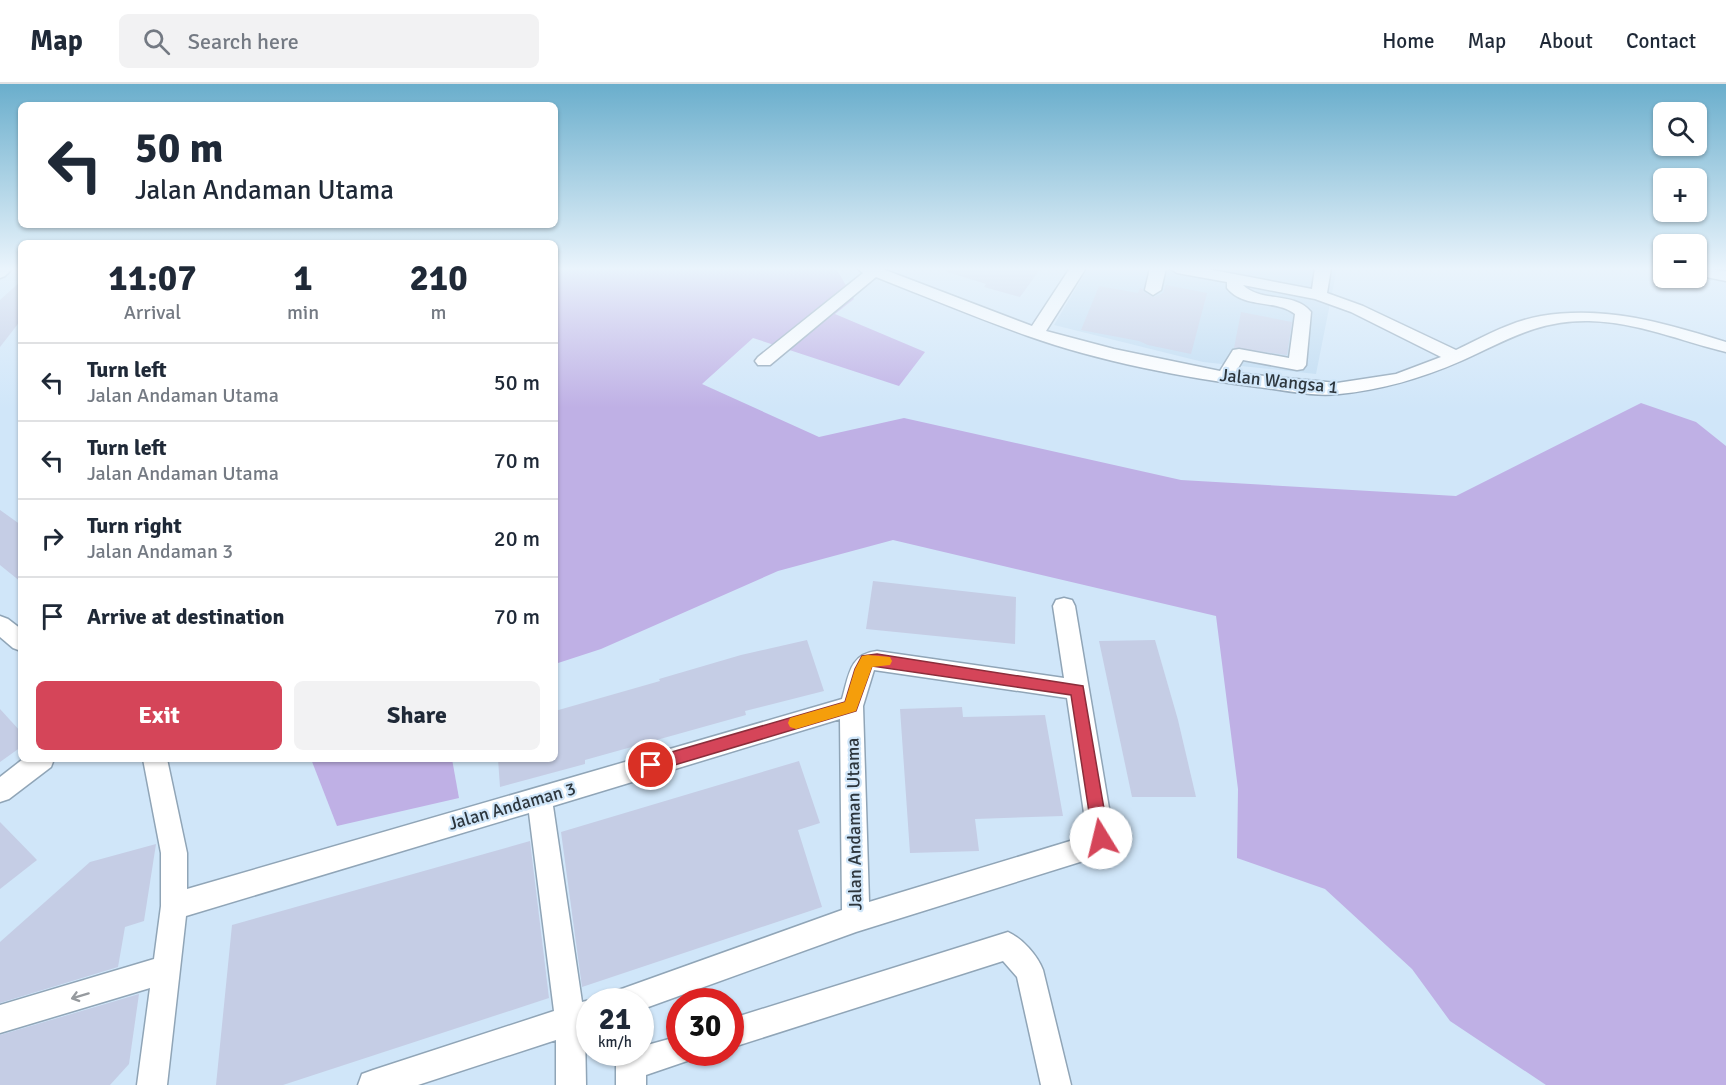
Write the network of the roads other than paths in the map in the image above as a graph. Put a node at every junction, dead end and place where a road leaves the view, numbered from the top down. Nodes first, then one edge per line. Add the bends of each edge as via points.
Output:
1 (817, 315) edge
2 (988, 315) edge
3 (1048, 315) edge
4 (1304, 315) edge
5 (1370, 315) edge
6 (1036, 333) junction
7 (1726, 347) edge
8 (1456, 357) junction
9 (764, 361) dead end
10 (1297, 365) junction
11 (1224, 377) junction
12 (1304, 387) junction
13 (1064, 606) dead end
14 (1, 628) edge
15 (18, 640) edge
16 (1077, 690) junction
17 (851, 706) junction
18 (38, 762) edge
19 (155, 762) edge
20 (0, 791) edge
21 (539, 798) junction
22 (174, 906) junction
23 (856, 920) junction
24 (165, 970) junction
25 (654, 991) edge
26 (576, 996) edge
27 (576, 1018) edge
28 (0, 1019) edge
29 (744, 1030) edge
30 (576, 1047) edge
31 (666, 1054) edge
32 (152, 1085) edge
33 (373, 1085) edge
34 (571, 1085) edge
35 (631, 1085) edge
36 (1056, 1085) edge

1 - 9 street
2 - 6 street, Jalan Wangsa 1
3 - 6 street
4 - 10 street
5 - 8 street
6 - 11 street, Jalan Wangsa 1
7 - 8 street, Jalan Wangsa 1 via 1649,324 1588,316 1540,321 1506,332
8 - 12 street, Jalan Wangsa 1 via 1400,380 1337,389
10 - 11 street via 1239,354
10 - 12 street
11 - 12 street, Jalan Wangsa 1
13 - 16 street
14 - 15 street
16 - 17 street, Jalan Andaman Utama via 877,660 868,661 862,669
16 - 23 street via 1101,838 1087,848
17 - 21 street, Jalan Andaman 3
17 - 23 street, Jalan Andaman Utama
18 - 20 street
19 - 22 street via 174,853
21 - 22 street, Jalan Andaman 3
21 - 26 street
22 - 24 street
23 - 25 street, Jalan Andaman Utama
24 -> 28 street
24 - 32 street
27 - 33 street
29 - 36 street via 1008,946 1029,970
30 - 34 street
31 - 35 street via 631,1065

